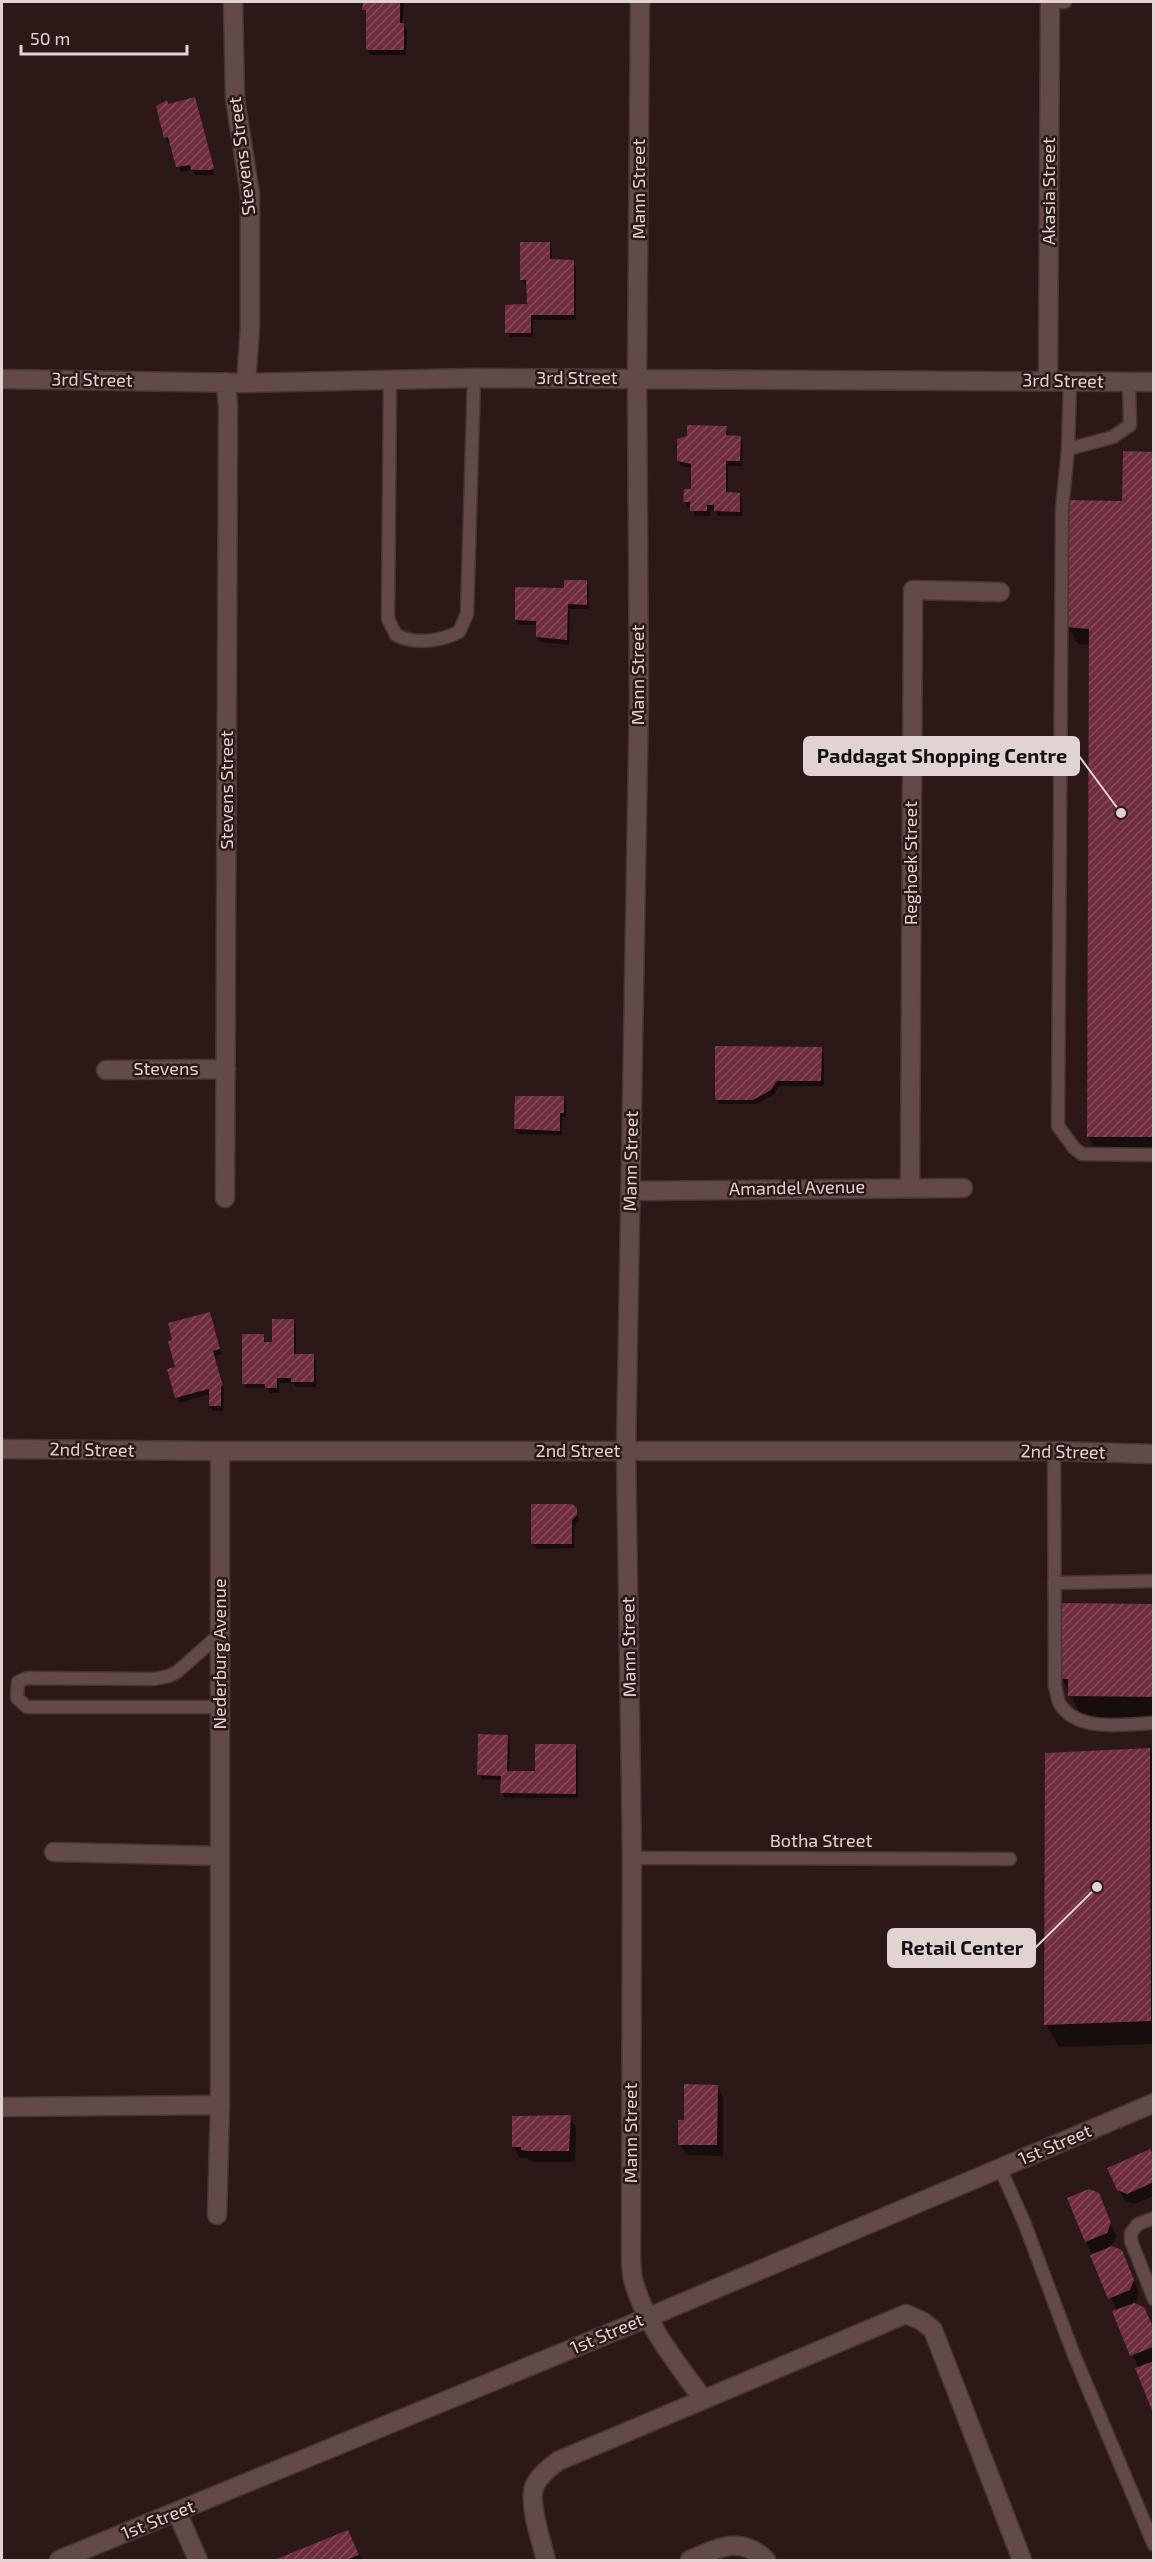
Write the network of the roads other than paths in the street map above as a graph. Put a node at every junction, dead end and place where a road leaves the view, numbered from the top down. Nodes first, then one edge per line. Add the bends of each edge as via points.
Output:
1 (233, 2) edge
2 (640, 2) edge
3 (1050, 2) edge
4 (1065, 2) edge
5 (474, 378) junction
6 (637, 378) junction
7 (2, 379) edge
8 (390, 379) junction
9 (1048, 381) junction
10 (1070, 381) junction
11 (226, 382) junction
12 (246, 382) junction
13 (1129, 382) junction
14 (1154, 382) edge
15 (1068, 449) junction
16 (1000, 592) dead end
17 (226, 1069) junction
18 (106, 1070) dead end
19 (1154, 1155) edge
20 (910, 1187) junction
21 (963, 1188) dead end
22 (631, 1191) junction
23 (225, 1198) dead end
24 (2, 1449) edge
25 (220, 1451) junction
26 (626, 1451) junction
27 (1054, 1451) junction
28 (1154, 1454) edge
29 (1154, 1581) edge
30 (1054, 1583) junction
31 (220, 1634) junction
32 (220, 1707) junction
33 (1154, 1723) edge
34 (54, 1852) dead end
35 (220, 1856) junction
36 (632, 1858) junction
37 (1010, 1859) dead end
38 (1154, 2103) edge
39 (220, 2104) junction
40 (2, 2107) edge
41 (1000, 2168) junction
42 (217, 2215) dead end
43 (1154, 2218) edge
44 (1154, 2299) edge
45 (649, 2317) junction
46 (703, 2399) junction
47 (177, 2512) junction
48 (1154, 2545) edge
49 (58, 2560) edge
50 (198, 2560) edge
51 (546, 2560) edge
52 (690, 2560) edge
53 (766, 2560) edge
54 (1022, 2560) edge

1 - 12 street, Stevens Street via 235,99 250,194
2 - 6 street, Mann Street
3 - 4 lane
3 - 9 street, Akasia Street
5 - 6 street, 3rd Street
5 - 8 street, 3rd Street
5 - 8 lane via 467,614 459,632 428,641 396,635 388,619
6 - 9 street, 3rd Street
6 - 22 street, Mann Street via 639,696
7 - 11 street, 3rd Street
8 - 12 street, 3rd Street
9 - 10 street, 3rd Street
10 - 13 street, 3rd Street
10 - 15 lane
11 - 12 street, 3rd Street
11 - 17 street, Stevens Street
13 - 14 street, 3rd Street
13 - 15 lane via 1130,425 1113,437
15 - 19 lane via 1062,509 1058,1126 1082,1154
16 - 20 street, Reghoek Street via 913,590
17 - 18 street, Stevens
17 - 23 street, Stevens Street
20 - 21 street, Amandel Avenue
20 - 22 street, Amandel Avenue
22 - 26 street, Mann Street
24 - 25 street, 2nd Street
25 - 26 street, 2nd Street
25 - 31 street, Nederburg Avenue
26 - 27 street, 2nd Street
26 - 36 street, Mann Street
27 - 28 street, 2nd Street
27 - 30 lane
29 - 30 lane
30 - 33 lane via 1055,1686 1060,1704 1078,1720 1096,1724
31 - 32 street, Nederburg Avenue
31 - 32 lane via 169,1676 27,1678 18,1682 17,1694 27,1707
32 - 35 street, Nederburg Avenue
34 - 35 street
35 - 39 street, Nederburg Avenue
36 - 37 lane, Botha Street
36 - 45 street, Mann Street via 630,2252 633,2279
38 - 41 street, 1st Street
39 - 40 street
39 - 42 street, Nederburg Avenue
41 - 45 street, 1st Street
41 - 48 lane
43 - 44 lane via 1138,2224 1131,2233 1131,2241
45 - 46 street, Mann Street
45 - 47 street, 1st Street
46 - 51 street via 558,2461 543,2473 533,2487
46 - 54 street via 896,2316 906,2314 922,2321 933,2330 942,2349
47 - 49 street, 1st Street
47 - 50 street
52 - 53 street via 729,2545 755,2550

